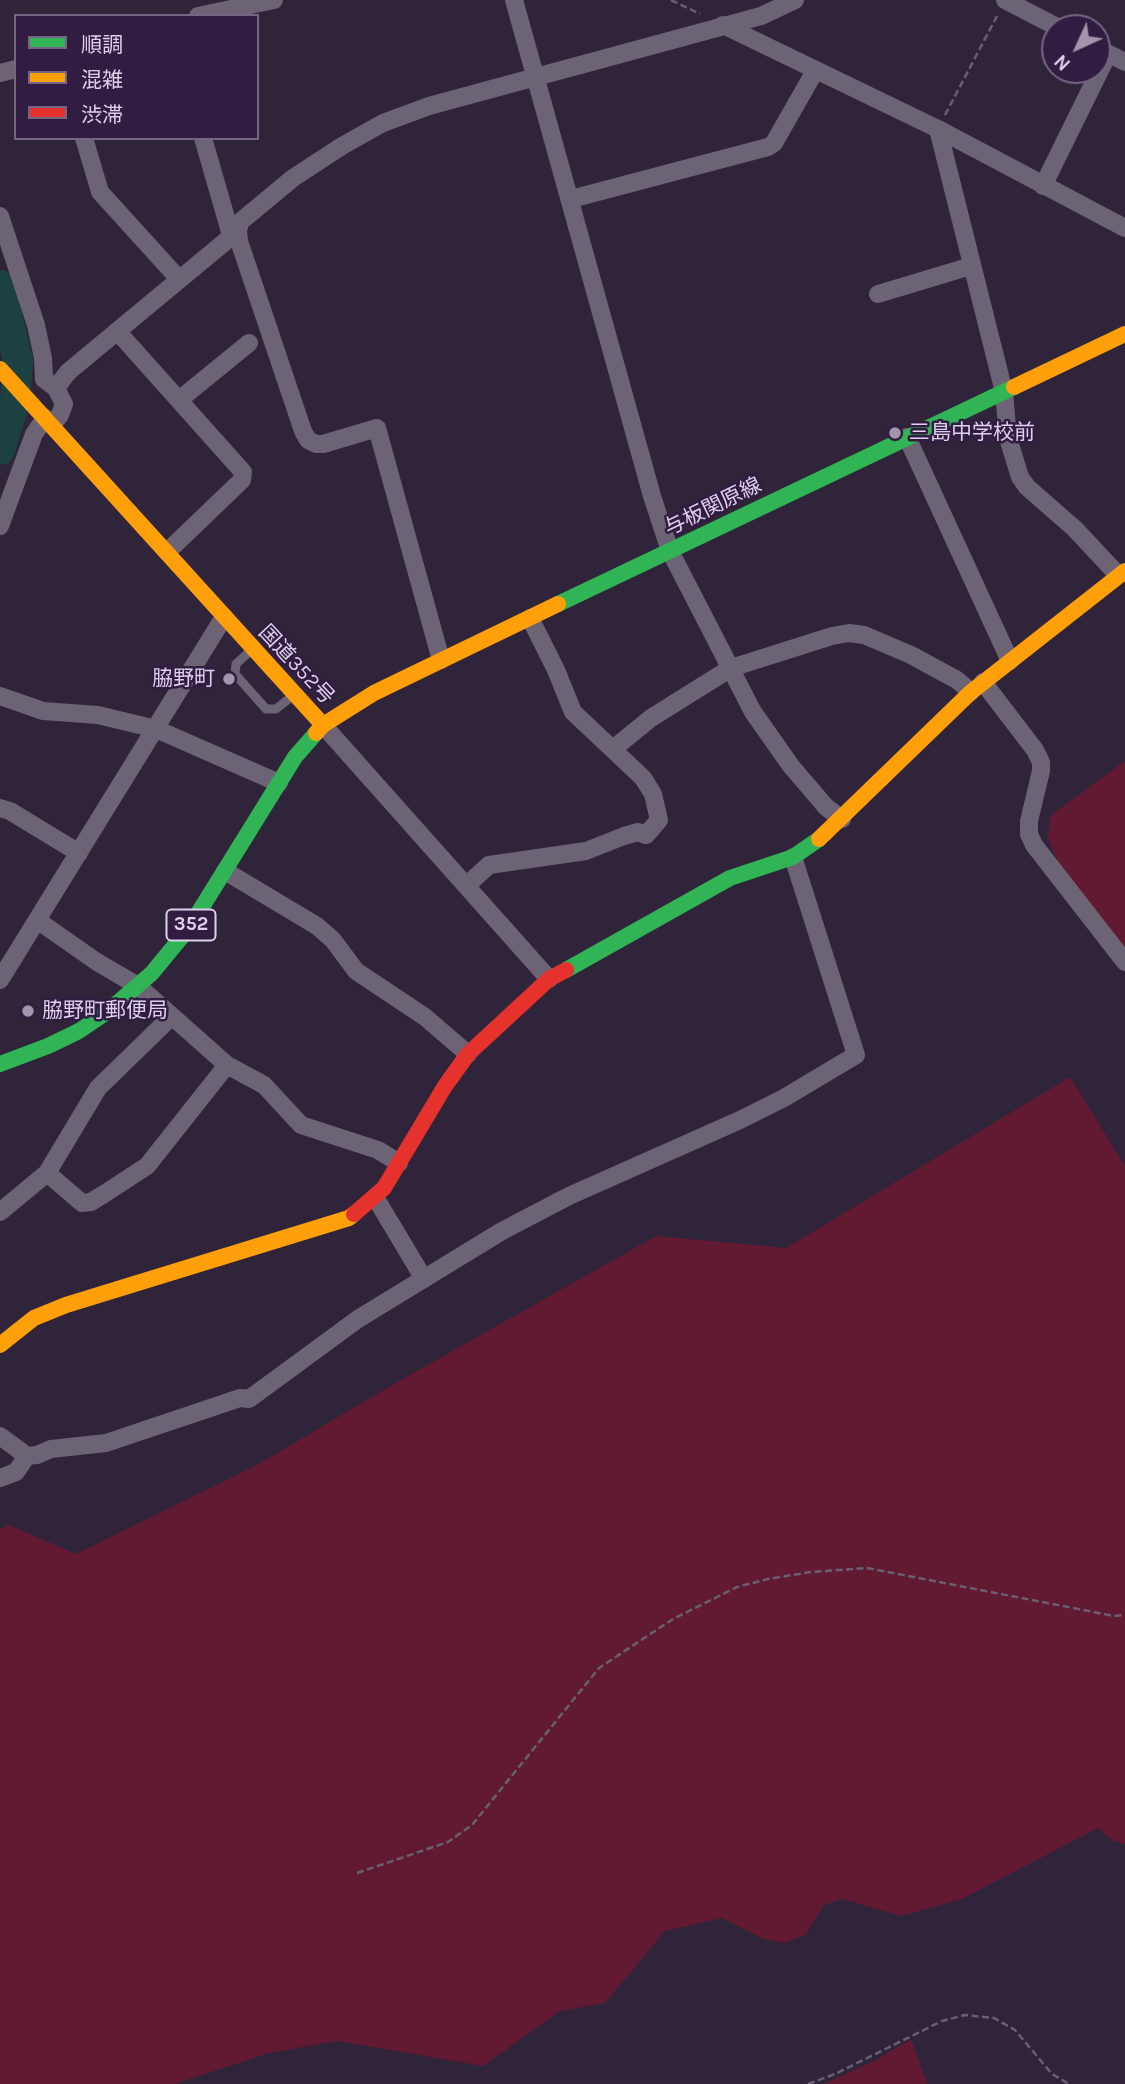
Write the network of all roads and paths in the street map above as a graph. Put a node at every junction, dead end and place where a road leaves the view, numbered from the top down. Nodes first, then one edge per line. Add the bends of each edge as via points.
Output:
1 (274, 0) edge
2 (514, 0) edge
3 (671, 0) edge
4 (795, 0) edge
5 (1005, 0) edge
6 (208, 14) edge
7 (1041, 19) edge
8 (723, 25) junction
9 (815, 71) junction
10 (536, 77) junction
11 (1088, 84) edge
12 (938, 129) junction
13 (85, 140) edge
14 (204, 140) edge
15 (1043, 186) junction
16 (571, 199) junction
17 (0, 216) edge
18 (1125, 228) edge
19 (229, 237) junction
20 (971, 266) junction
21 (179, 279) junction
22 (878, 294) dead end
23 (117, 331) junction
24 (1125, 334) edge
25 (249, 343) dead end
26 (0, 369) edge
27 (56, 388) junction
28 (1004, 391) junction
29 (179, 400) junction
30 (46, 419) junction
31 (907, 437) junction
32 (0, 526) edge
33 (670, 551) junction
34 (167, 552) junction
35 (1121, 573) edge
36 (224, 617) junction
37 (530, 618) junction
38 (253, 649) junction
39 (441, 660) junction
40 (1010, 661) junction
41 (731, 668) junction
42 (977, 687) junction
43 (295, 693) junction
44 (0, 696) edge
45 (323, 725) junction
46 (156, 729) junction
47 (613, 749) junction
48 (279, 783) junction
49 (0, 808) edge
50 (842, 819) junction
51 (79, 853) junction
52 (793, 856) junction
53 (225, 871) junction
54 (467, 885) junction
55 (37, 920) junction
56 (1125, 962) edge
57 (549, 979) junction
58 (0, 980) edge
59 (138, 986) junction
60 (172, 1016) junction
61 (468, 1054) junction
62 (0, 1064) edge
63 (227, 1065) junction
64 (399, 1163) junction
65 (47, 1173) junction
66 (375, 1198) junction
67 (0, 1212) edge
68 (424, 1279) junction
69 (0, 1345) edge
70 (0, 1436) edge
71 (27, 1456) junction
72 (0, 1478) edge
73 (1125, 1615) edge
74 (357, 1873) dead end
75 (808, 2084) edge
76 (1069, 2084) edge

1 - 6 street
2 - 10 street
3 - 8 path
4 - 8 street via 761,16
5 - 7 street
5 - 12 path
8 - 9 street
8 - 10 street
9 - 12 street
9 - 16 street via 768,147
10 - 16 street
10 - 19 street via 383,123 293,178 240,222
11 - 15 street
12 - 15 street
12 - 20 street
13 - 21 street via 100,192
14 - 19 street
15 - 18 street
16 - 33 street
17 - 27 street via 36,325 44,379
19 - 21 street
19 - 39 street via 308,440 323,444 377,428
20 - 22 street
20 - 28 street
21 - 23 street
23 - 27 street
23 - 29 street
24 - 28 main road, 与板関原線
25 - 29 street
26 - 30 main road, 国道352号
27 - 30 street via 64,404 60,415
28 - 31 main road, 与板関原線
28 - 35 street via 1008,438 1020,477
29 - 34 street via 243,472 242,480
30 - 32 street via 34,434
30 - 34 main road, 国道352号
31 - 33 main road, 与板関原線
31 - 40 street
33 - 37 main road, 与板関原線
33 - 41 street
34 - 36 main road, 国道352号
35 - 40 main road
36 - 38 main road, 国道352号
36 - 46 street
37 - 39 main road, 与板関原線
37 - 47 street via 573,712
38 - 43 main road, 国道352号
38 - 43 lane via 236,664 235,674 266,709 276,709
39 - 45 main road, 与板関原線
40 - 42 main road
41 - 42 street via 849,633 864,635
41 - 47 street
41 - 50 street via 753,712 791,766
42 - 50 main road
42 - 56 street via 1041,762 1029,821 1034,845
43 - 45 main road, 国道352号
44 - 46 street via 54,714 98,715
45 - 48 main road, 国道352号 / 352
45 - 54 street
46 - 48 street
46 - 51 street
47 - 54 street via 653,794 659,820 646,835 638,832 586,851 489,865
48 - 53 main road, 国道352号 / 352
49 - 51 street
50 - 52 main road
51 - 55 street
52 - 57 main road via 730,878
52 - 68 street via 856,1055 740,1120 569,1196
53 - 59 main road, 国道352号 / 352 via 189,928
53 - 61 street via 317,926 356,971 425,1017
54 - 57 street
55 - 58 street
55 - 59 street
57 - 61 main road
59 - 60 street
59 - 62 main road, 国道352号 / 352 via 79,1031
60 - 63 street
60 - 65 street via 98,1087
61 - 64 main road
63 - 64 street via 264,1085 301,1125 377,1150
63 - 65 street via 147,1166 92,1202 82,1203
64 - 66 main road
65 - 67 street
66 - 68 street
66 - 69 main road via 349,1218 47,1312
68 - 71 street via 358,1319 249,1399 240,1398 106,1443
70 - 71 street
71 - 72 street via 16,1472
73 - 74 path via 867,1569 790,1575 737,1587 673,1619 598,1668 471,1825 447,1842
75 - 76 path via 931,2025 965,2015 994,2018 1015,2030 1052,2074

